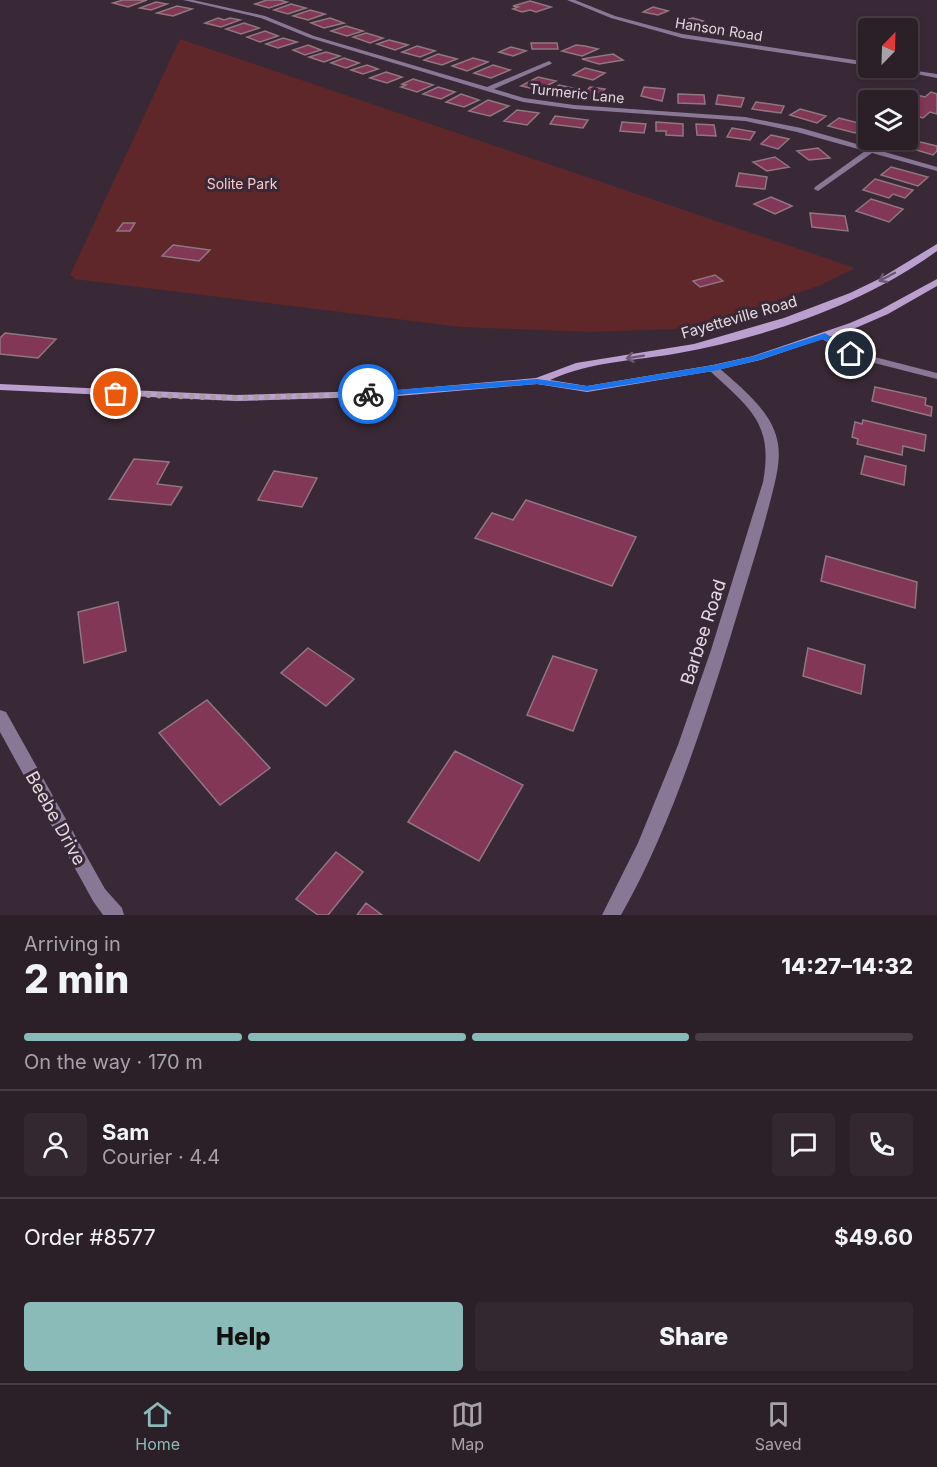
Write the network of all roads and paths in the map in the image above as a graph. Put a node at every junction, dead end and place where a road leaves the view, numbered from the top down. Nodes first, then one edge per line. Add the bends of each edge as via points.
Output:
1 (186, 0) edge
2 (570, 0) edge
3 (858, 62) edge
4 (549, 63) dead end
5 (918, 73) edge
6 (937, 76) edge
7 (489, 90) junction
8 (870, 151) junction
9 (937, 169) edge
10 (818, 189) dead end
11 (937, 247) edge
12 (937, 282) edge
13 (825, 336) junction
14 (714, 368) junction
15 (937, 376) edge
16 (537, 381) junction
17 (0, 387) edge
18 (0, 717) edge
19 (116, 915) edge
20 (611, 915) edge

1 - 7 street, Turmeric Lane via 263,17 312,37
2 - 3 street, Hanson Road via 662,32
4 - 7 street
5 - 6 street
7 - 8 street, Turmeric Lane via 565,106 745,119
8 - 9 street, Turmeric Lane
8 - 10 street
11 -> 16 main road, Fayetteville Road via 860,291 795,317 693,347 576,366
12 - 13 main road, Fayetteville Road via 884,312
13 - 14 main road, Fayetteville Road
13 - 15 street via 851,354
14 - 16 main road, Fayetteville Road via 587,388
14 - 20 street, Barbee Road via 745,399 770,435 771,468 737,590 677,773
16 - 17 main road, Fayetteville Road via 398,393 236,398
18 - 19 street, Beebe Drive via 99,895

